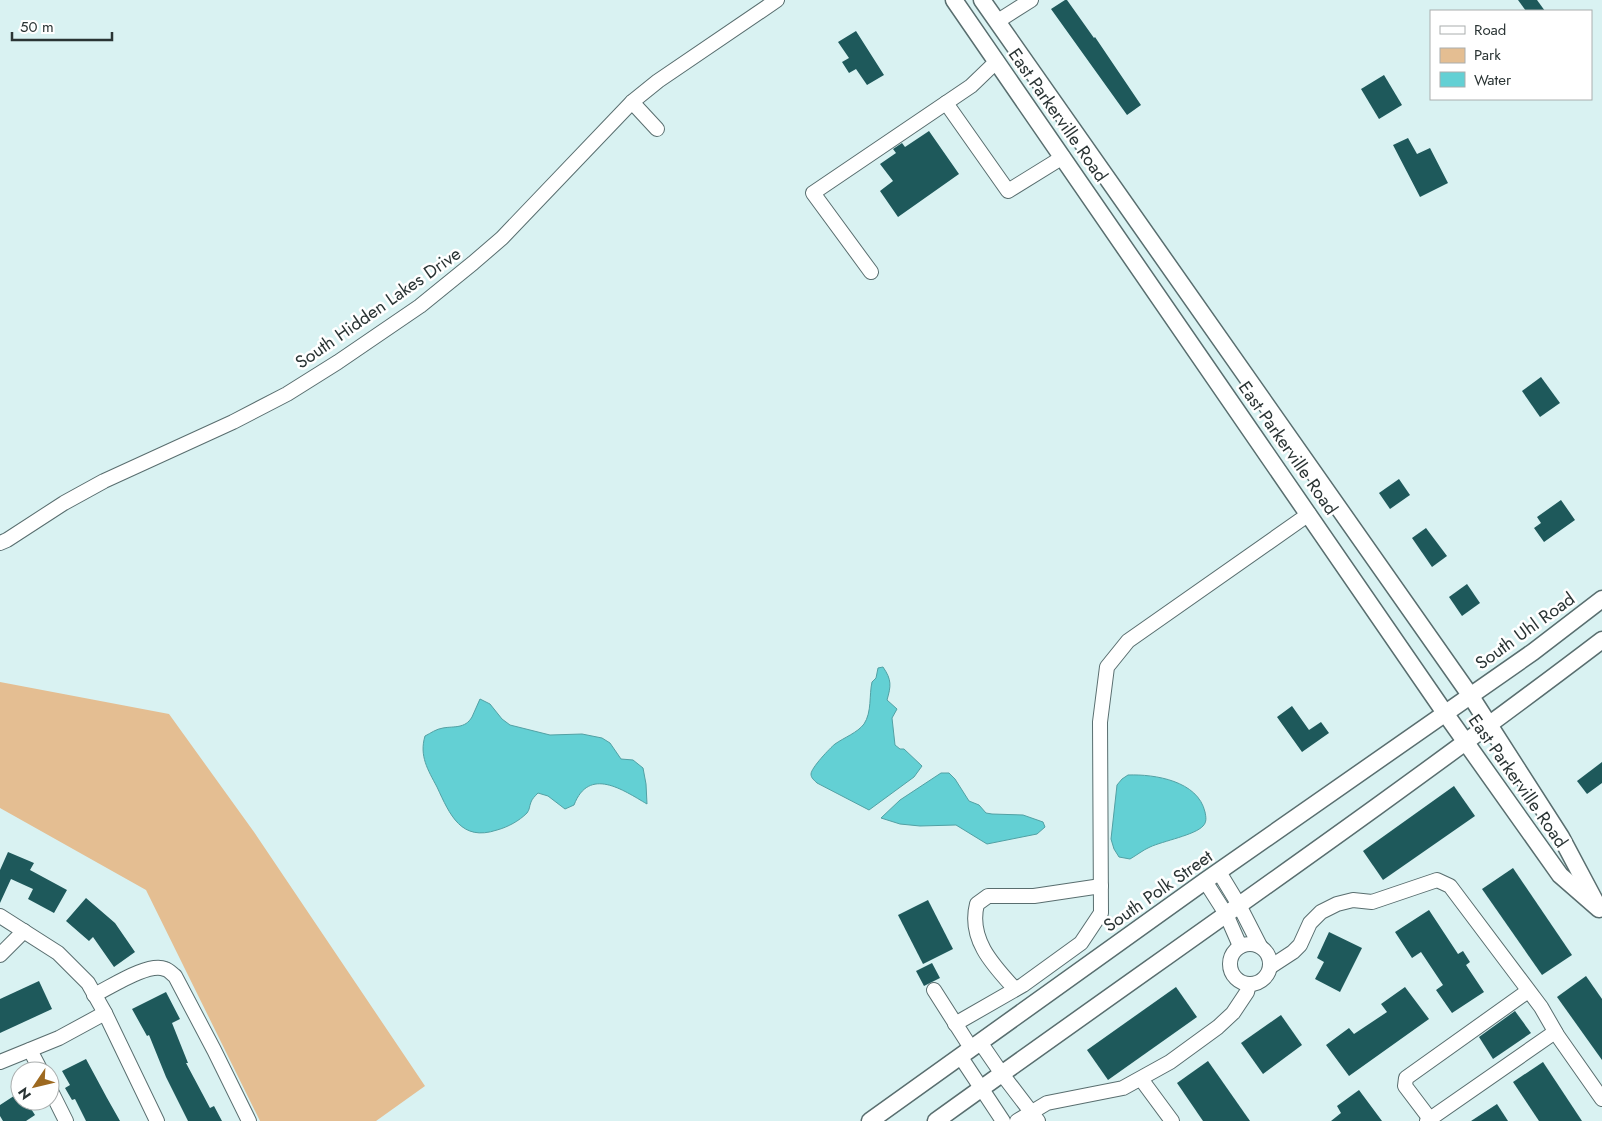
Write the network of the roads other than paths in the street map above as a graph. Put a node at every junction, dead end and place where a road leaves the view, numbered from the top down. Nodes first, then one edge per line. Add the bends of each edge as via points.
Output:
1 (777, 0) edge
2 (954, 0) edge
3 (982, 0) edge
4 (1031, 0) edge
5 (998, 21) junction
6 (1016, 47) junction
7 (997, 61) junction
8 (632, 102) junction
9 (946, 103) junction
10 (657, 129) dead end
11 (1063, 157) junction
12 (871, 272) dead end
13 (1179, 281) junction
14 (1158, 295) junction
15 (1310, 514) junction
16 (0, 543) edge
17 (1602, 599) edge
18 (1602, 640) edge
19 (1470, 695) junction
20 (1446, 713) junction
21 (1490, 725) junction
22 (1466, 742) junction
23 (1212, 877) junction
24 (1101, 886) junction
25 (1233, 910) junction
26 (1600, 911) edge
27 (0, 916) edge
28 (24, 931) junction
29 (1240, 946) junction
30 (1260, 946) junction
31 (0, 955) edge
32 (1270, 967) junction
33 (1249, 984) junction
34 (1015, 989) junction
35 (934, 990) dead end
36 (1528, 991) junction
37 (94, 994) junction
38 (105, 1014) junction
39 (956, 1024) junction
40 (1556, 1033) junction
41 (970, 1049) junction
42 (30, 1050) junction
43 (36, 1061) edge
44 (0, 1062) edge
45 (1002, 1074) junction
46 (1141, 1079) junction
47 (981, 1088) junction
48 (1602, 1099) edge
49 (60, 1109) edge
50 (1035, 1116) edge
51 (1429, 1120) edge
52 (66, 1121) edge
53 (157, 1121) edge
54 (249, 1121) edge
55 (870, 1121) edge
56 (936, 1121) edge
57 (1003, 1121) edge
58 (1017, 1121) edge
59 (1172, 1121) edge

1 - 8 street, South Hidden Lakes Drive
2 - 7 main road, East Parkerville Road
3 - 5 main road, East Parkerville Road
4 - 5 street
5 - 6 main road, East Parkerville Road
6 - 7 main road
6 - 13 main road, East Parkerville Road
7 - 9 street via 971,86
7 - 11 main road, East Parkerville Road
8 - 10 street
8 - 16 street, South Hidden Lakes Drive via 502,238 420,306 287,394 104,481
9 - 11 street via 1008,191
9 - 12 street via 813,193
11 - 14 main road, East Parkerville Road
13 - 14 main road
13 - 19 main road, East Parkerville Road
14 - 15 main road, East Parkerville Road
15 - 20 main road, East Parkerville Road
15 - 24 street via 1128,641 1107,666 1100,722
17 - 19 main road, South Uhl Road
18 - 21 main road
19 - 20 main road, South Polk Street
19 - 21 main road, East Parkerville Road
20 - 22 main road, East Parkerville Road
20 - 23 main road, South Polk Street
21 - 22 main road
21 - 26 main road, East Parkerville Road via 1561,837
22 - 25 main road
22 - 26 main road, East Parkerville Road via 1560,875
23 - 25 street
23 - 41 main road, South Polk Street
24 - 34 street via 1101,913 1081,943
24 - 34 street via 1034,896 988,896 977,904 974,916 980,944
25 - 29 street
25 - 30 street
25 - 45 main road
27 - 28 street
28 - 31 street
28 - 37 street via 58,953 88,983
29 - 30 street
29 - 33 street via 1231,957 1231,970 1240,981
30 - 32 street via 1268,954
32 - 33 street via 1264,978
32 - 36 street via 1300,945 1310,923 1321,912 1353,900 1372,902 1437,880 1450,886
33 - 46 street via 1241,1003 1218,1027
34 - 39 street
35 - 39 street
36 - 40 street
36 - 51 street via 1406,1078 1405,1086
37 - 38 street
37 - 54 street via 154,967 166,969 175,976
38 - 42 street
38 - 53 street
39 - 41 street
40 - 48 street
40 - 51 street
41 - 45 street
41 - 47 street
41 - 55 main road, South Polk Street
42 - 43 street
42 - 44 street
45 - 47 main road
45 - 50 street
46 - 50 street via 1123,1088 1047,1102
46 - 59 street
47 - 56 main road
47 - 57 street
49 - 52 street
50 - 58 street

